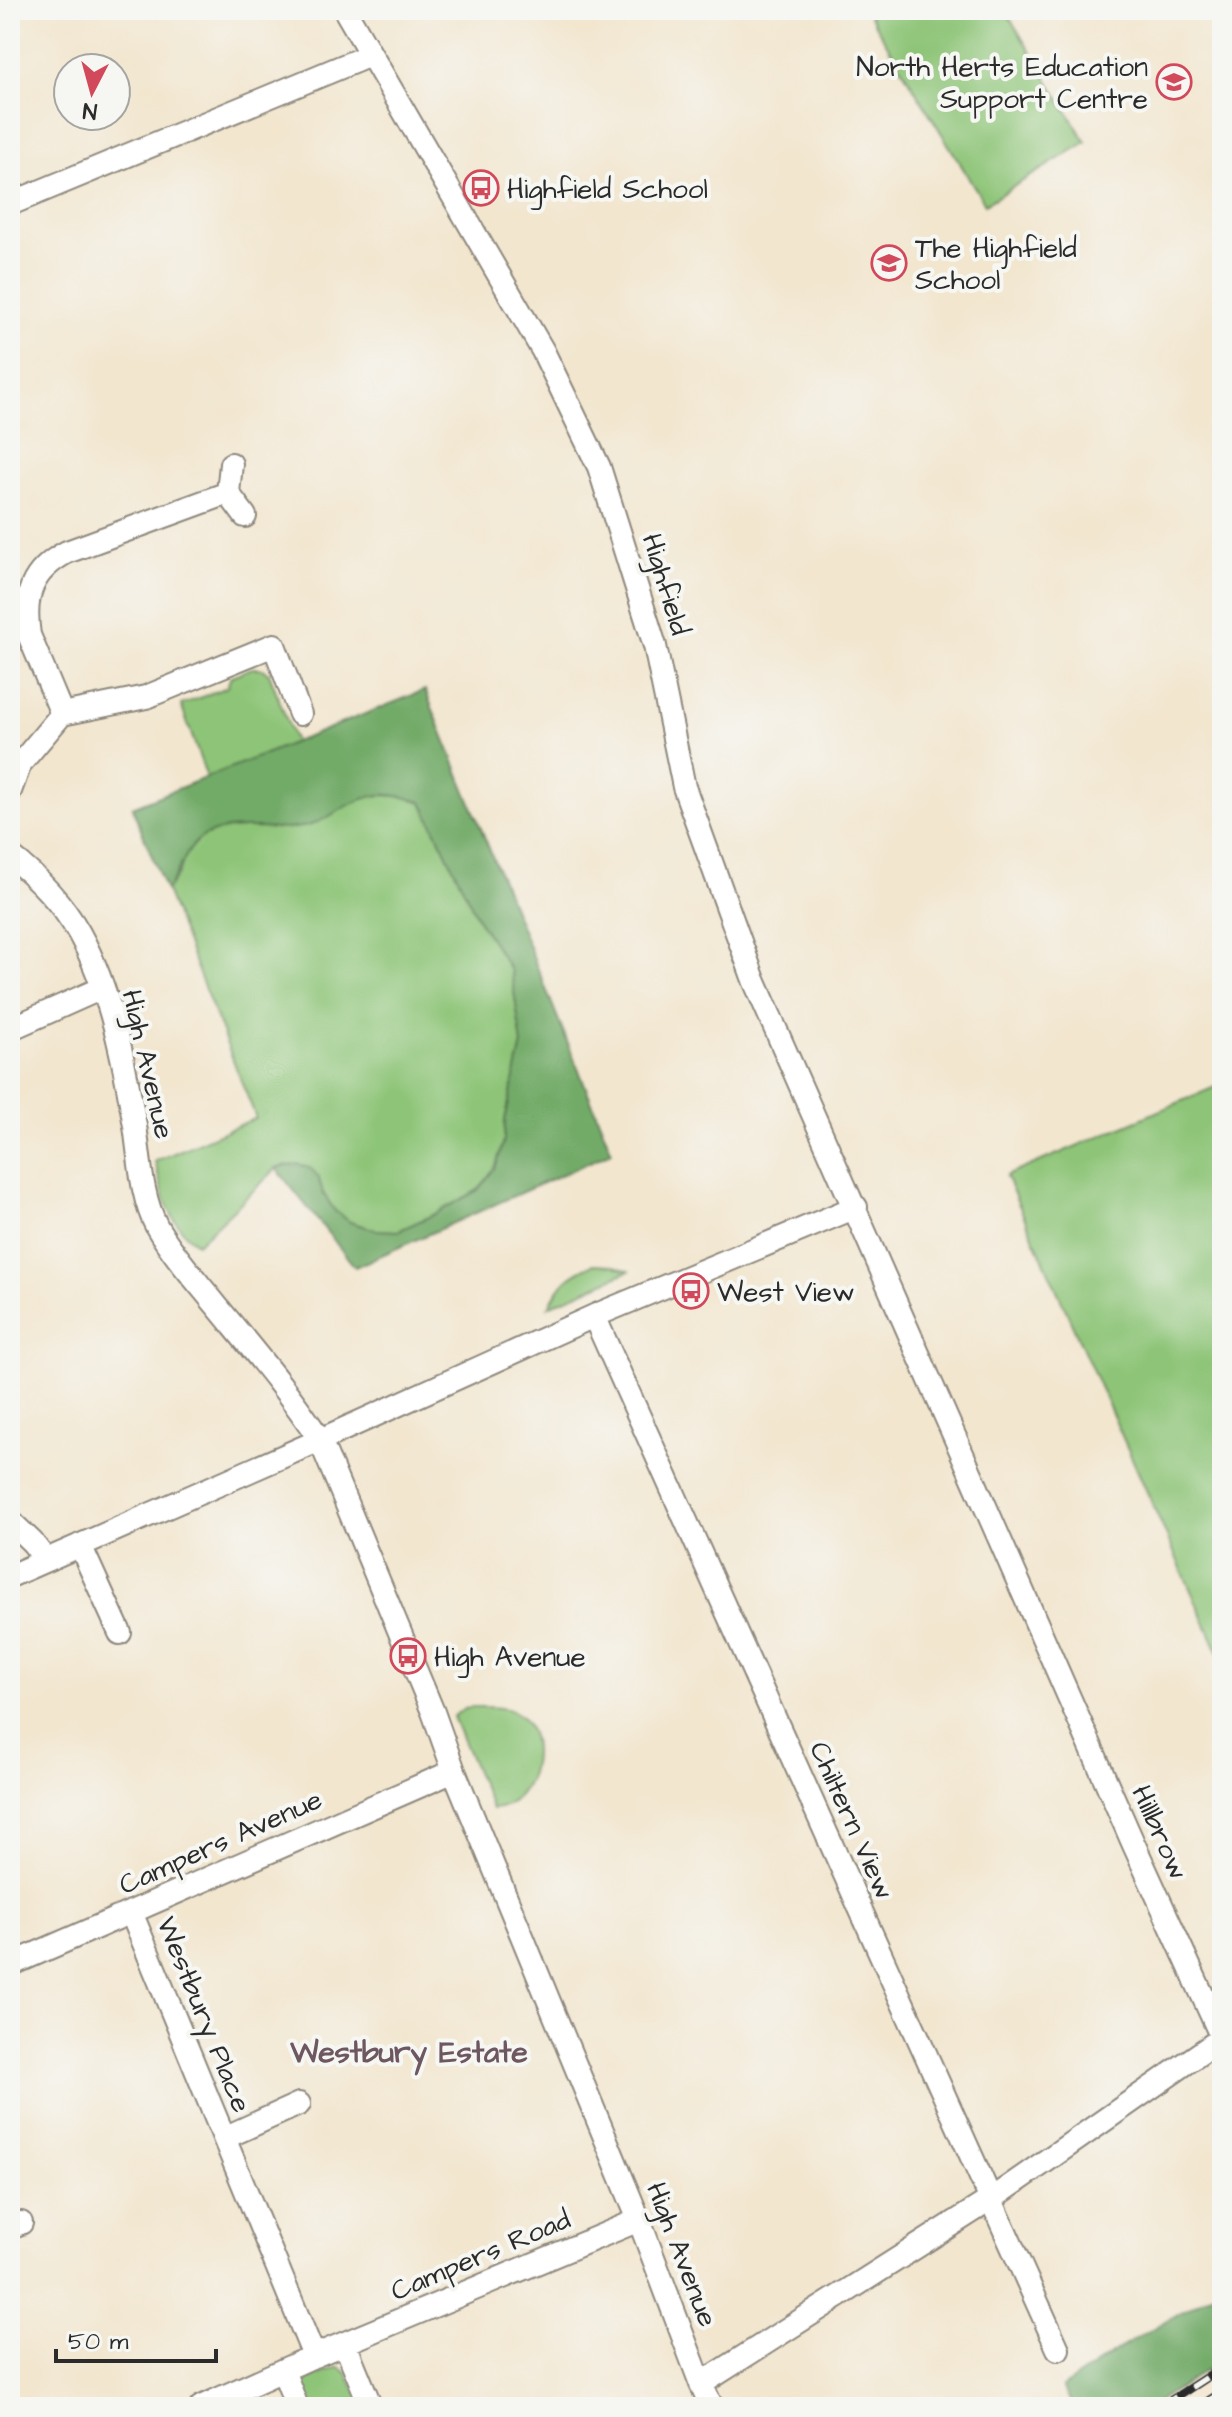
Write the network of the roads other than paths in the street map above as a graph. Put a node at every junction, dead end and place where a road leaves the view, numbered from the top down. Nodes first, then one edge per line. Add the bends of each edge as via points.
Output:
1 (345, 10) edge
2 (370, 55) junction
3 (10, 204) edge
4 (231, 464) dead end
5 (228, 493) junction
6 (245, 516) dead end
7 (62, 714) junction
8 (300, 714) dead end
9 (10, 791) edge
10 (10, 856) edge
11 (102, 988) junction
12 (10, 1029) edge
13 (856, 1207) junction
14 (594, 1316) junction
15 (320, 1440) junction
16 (10, 1521) edge
17 (80, 1545) junction
18 (46, 1560) junction
19 (10, 1576) edge
20 (120, 1633) dead end
21 (454, 1771) junction
22 (131, 1912) junction
23 (10, 1965) edge
24 (299, 2104) dead end
25 (224, 2138) junction
26 (990, 2200) junction
27 (639, 2220) junction
28 (345, 2344) junction
29 (1058, 2349) dead end
30 (314, 2356) junction
31 (283, 2370) junction
32 (701, 2384) junction
33 (201, 2407) edge
34 (297, 2407) edge
35 (371, 2407) edge
36 (712, 2407) edge

1 - 2 street, Highfield
2 - 3 street
2 - 13 street, Highfield via 543,351 599,467 655,646 684,787 754,980
4 - 5 street
5 - 6 street
5 - 7 street via 67,552 42,569 29,594 27,621
7 - 8 street via 146,697 274,645
7 - 9 street via 20,764
10 - 11 street, High Avenue via 48,890 79,932
11 - 12 street
11 - 15 street, High Avenue via 157,1225
13 - 14 street
13 - 26 street, Hillbrow via 1222,2038
14 - 15 street
14 - 26 street, Chiltern View
15 - 17 street
15 - 21 street, High Avenue
16 - 18 street
17 - 18 street
17 - 20 street
18 - 19 street
21 - 22 street, Campers Avenue
21 - 27 street, High Avenue
22 - 23 street, Campers Avenue
22 - 25 street, Westbury Place
24 - 25 street, Westbury Place
25 - 30 street, Westbury Place
26 - 29 street, Chiltern View
26 - 32 street, Hillbrow
27 - 28 street, Campers Road
27 - 32 street, High Avenue
28 - 30 street, Campers Road
28 - 35 street
30 - 31 street, Campers Road
31 - 33 street, Campers Road
31 - 34 street
32 - 36 street, High Avenue

